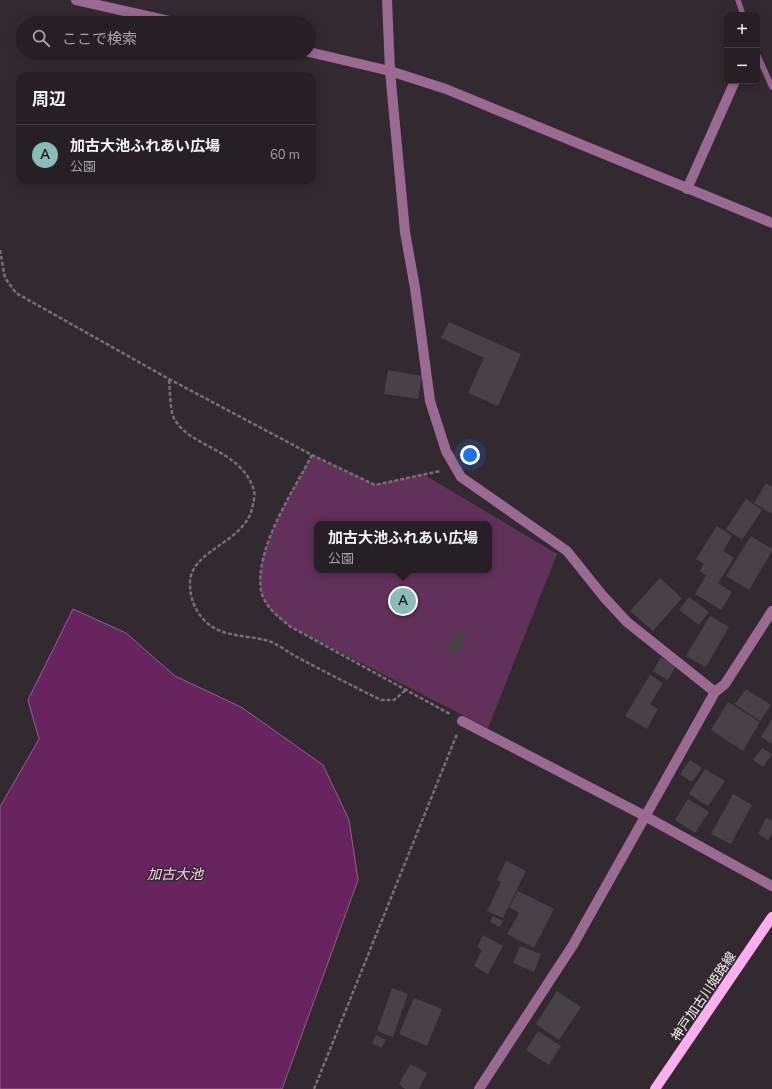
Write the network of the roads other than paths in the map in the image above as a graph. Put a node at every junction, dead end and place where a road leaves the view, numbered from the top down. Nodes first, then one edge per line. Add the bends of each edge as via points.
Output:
1 (76, 0) edge
2 (387, 0) edge
3 (147, 16) edge
4 (316, 54) edge
5 (390, 71) junction
6 (734, 84) edge
7 (687, 189) junction
8 (772, 223) edge
9 (772, 611) edge
10 (715, 692) junction
11 (462, 721) road end
12 (645, 816) junction
13 (772, 886) edge
14 (772, 917) edge
15 (479, 1089) edge
16 (655, 1089) edge

1 - 3 street
2 - 5 street
4 - 5 street
5 - 7 street via 460,95
5 - 10 street via 405,232 430,401 446,450 461,477 567,551 626,622
6 - 7 street
7 - 8 street
9 - 10 street via 725,684
10 - 12 street
11 - 12 street
12 - 13 street
12 - 15 street via 573,945
14 - 16 main road, 神戸加古川姫路線

